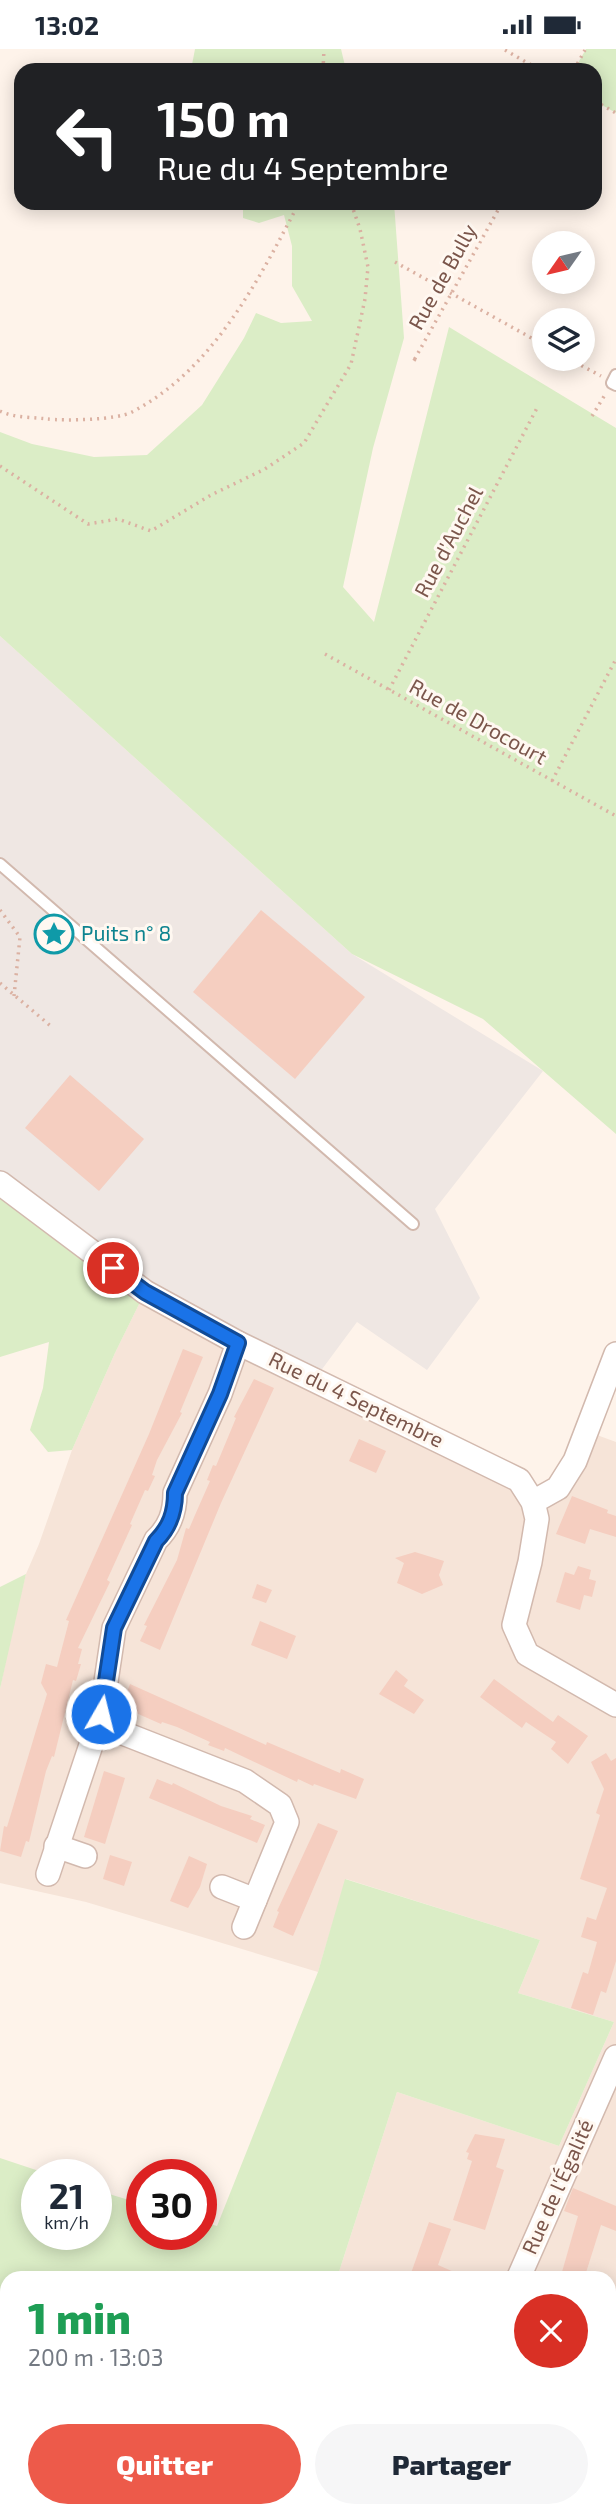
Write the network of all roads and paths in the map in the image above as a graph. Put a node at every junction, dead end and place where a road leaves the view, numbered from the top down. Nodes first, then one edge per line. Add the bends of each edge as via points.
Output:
1 (505, 50) edge
2 (528, 63) edge
3 (295, 210) edge
4 (353, 210) edge
5 (498, 210) edge
6 (395, 262) dead end
7 (453, 294) junction
8 (532, 338) edge
9 (415, 359) dead end
10 (594, 371) edge
11 (615, 381) edge
12 (537, 408) dead end
13 (0, 411) edge
14 (592, 416) dead end
15 (0, 466) edge
16 (325, 654) dead end
17 (616, 659) edge
18 (389, 690) junction
19 (552, 781) junction
20 (616, 816) edge
21 (0, 864) edge
22 (0, 910) edge
23 (0, 983) edge
24 (14, 996) junction
25 (52, 1028) dead end
26 (0, 1183) edge
27 (413, 1224) dead end
28 (238, 1343) junction
29 (616, 1354) edge
30 (533, 1502) junction
31 (616, 1705) edge
32 (101, 1714) junction
33 (56, 1846) junction
34 (85, 1856) dead end
35 (48, 1874) dead end
36 (222, 1887) dead end
37 (255, 1900) junction
38 (244, 1927) dead end
39 (616, 2057) edge
40 (522, 2271) edge

1 - 2 path
3 - 13 path via 228,324 187,375 130,414 66,421
4 - 15 path via 368,267 365,299 351,364 304,443 265,470 150,531 118,519 88,524
5 - 7 path, Rue de Bully
6 - 7 path
7 - 8 path
7 - 9 path, Rue de Bully via 413,362
10 - 11 path
11 - 14 path
12 - 18 path, Rue d'Auchel
16 - 18 path, Rue de Drocourt
17 - 19 path
18 - 19 path, Rue de Drocourt
19 - 20 path, Rue de Drocourt
21 - 27 lane
22 - 24 path via 20,937
23 - 24 path
24 - 25 path
26 - 28 street, Rue du 4 Septembre via 145,1292
28 - 30 street, Rue du 4 Septembre via 519,1480
28 - 32 street via 175,1493 175,1509 165,1532 156,1541 114,1628
29 - 30 street via 575,1461 558,1488
30 - 31 street via 537,1519 514,1625 527,1654
32 - 33 street
32 - 37 street via 110,1728 245,1781 280,1805 287,1822
33 - 34 street
33 - 35 street
36 - 37 street
37 - 38 street
39 - 40 street, Rue de l'Égalité

